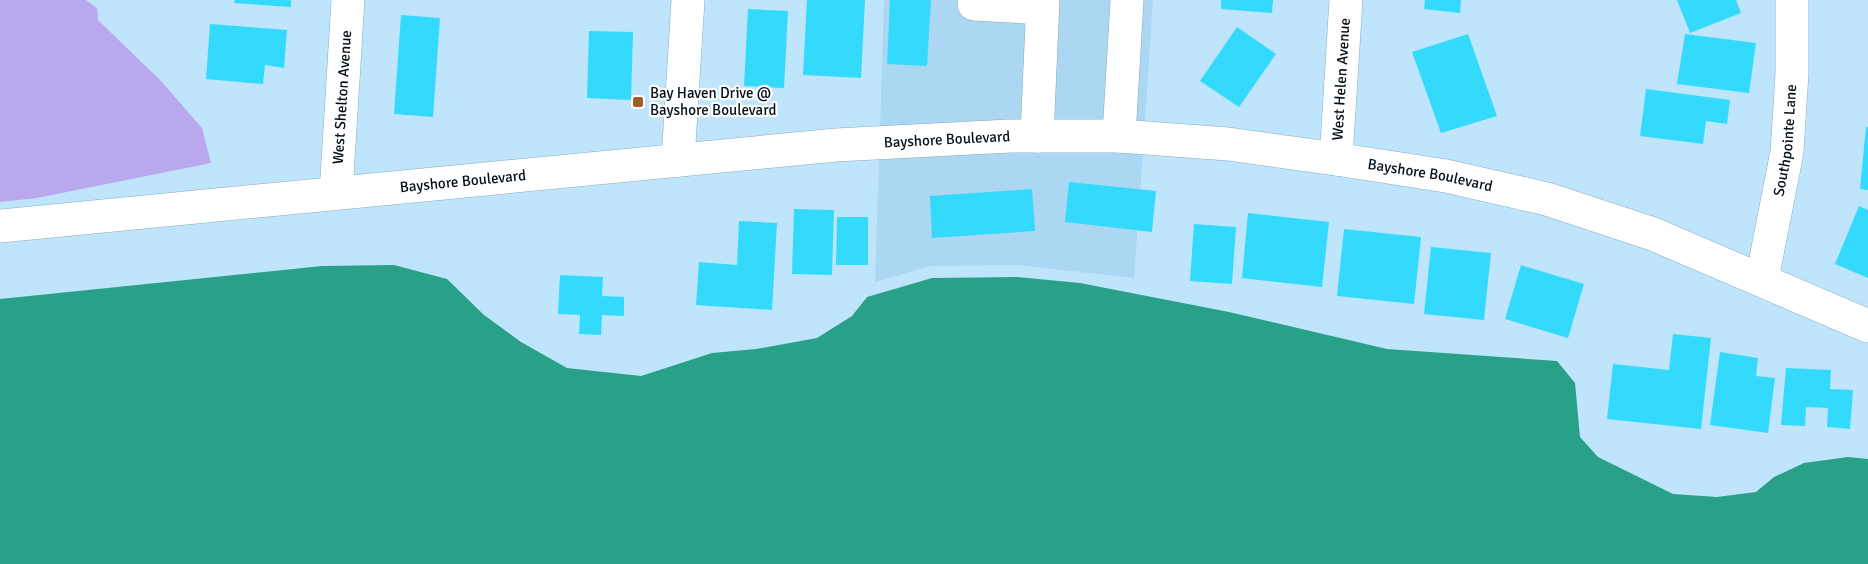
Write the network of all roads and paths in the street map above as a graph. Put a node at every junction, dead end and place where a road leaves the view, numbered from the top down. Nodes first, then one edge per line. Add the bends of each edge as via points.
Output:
1 (348, 0) edge
2 (688, 0) edge
3 (1127, 0) edge
4 (1346, 0) edge
5 (1792, 0) edge
6 (974, 4) dead end
7 (1043, 4) edge
8 (1037, 136) junction
9 (1119, 136) junction
10 (1336, 159) junction
11 (678, 160) junction
12 (336, 193) junction
13 (0, 226) edge
14 (1762, 279) junction
15 (1868, 326) edge

1 - 12 street, West Shelton Avenue
2 - 11 street
3 - 9 street
4 - 10 street, West Helen Avenue
5 - 14 street, Southpointe Lane via 1786,152
6 - 7 street
7 - 8 street
8 - 9 street, Bayshore Boulevard
8 - 11 street, Bayshore Boulevard via 836,145
9 - 10 street, Bayshore Boulevard via 1228,144
10 - 14 street, Bayshore Boulevard via 1446,176 1547,199 1653,234
11 - 12 street, Bayshore Boulevard
12 - 13 street, Bayshore Boulevard
14 - 15 street, Bayshore Boulevard

